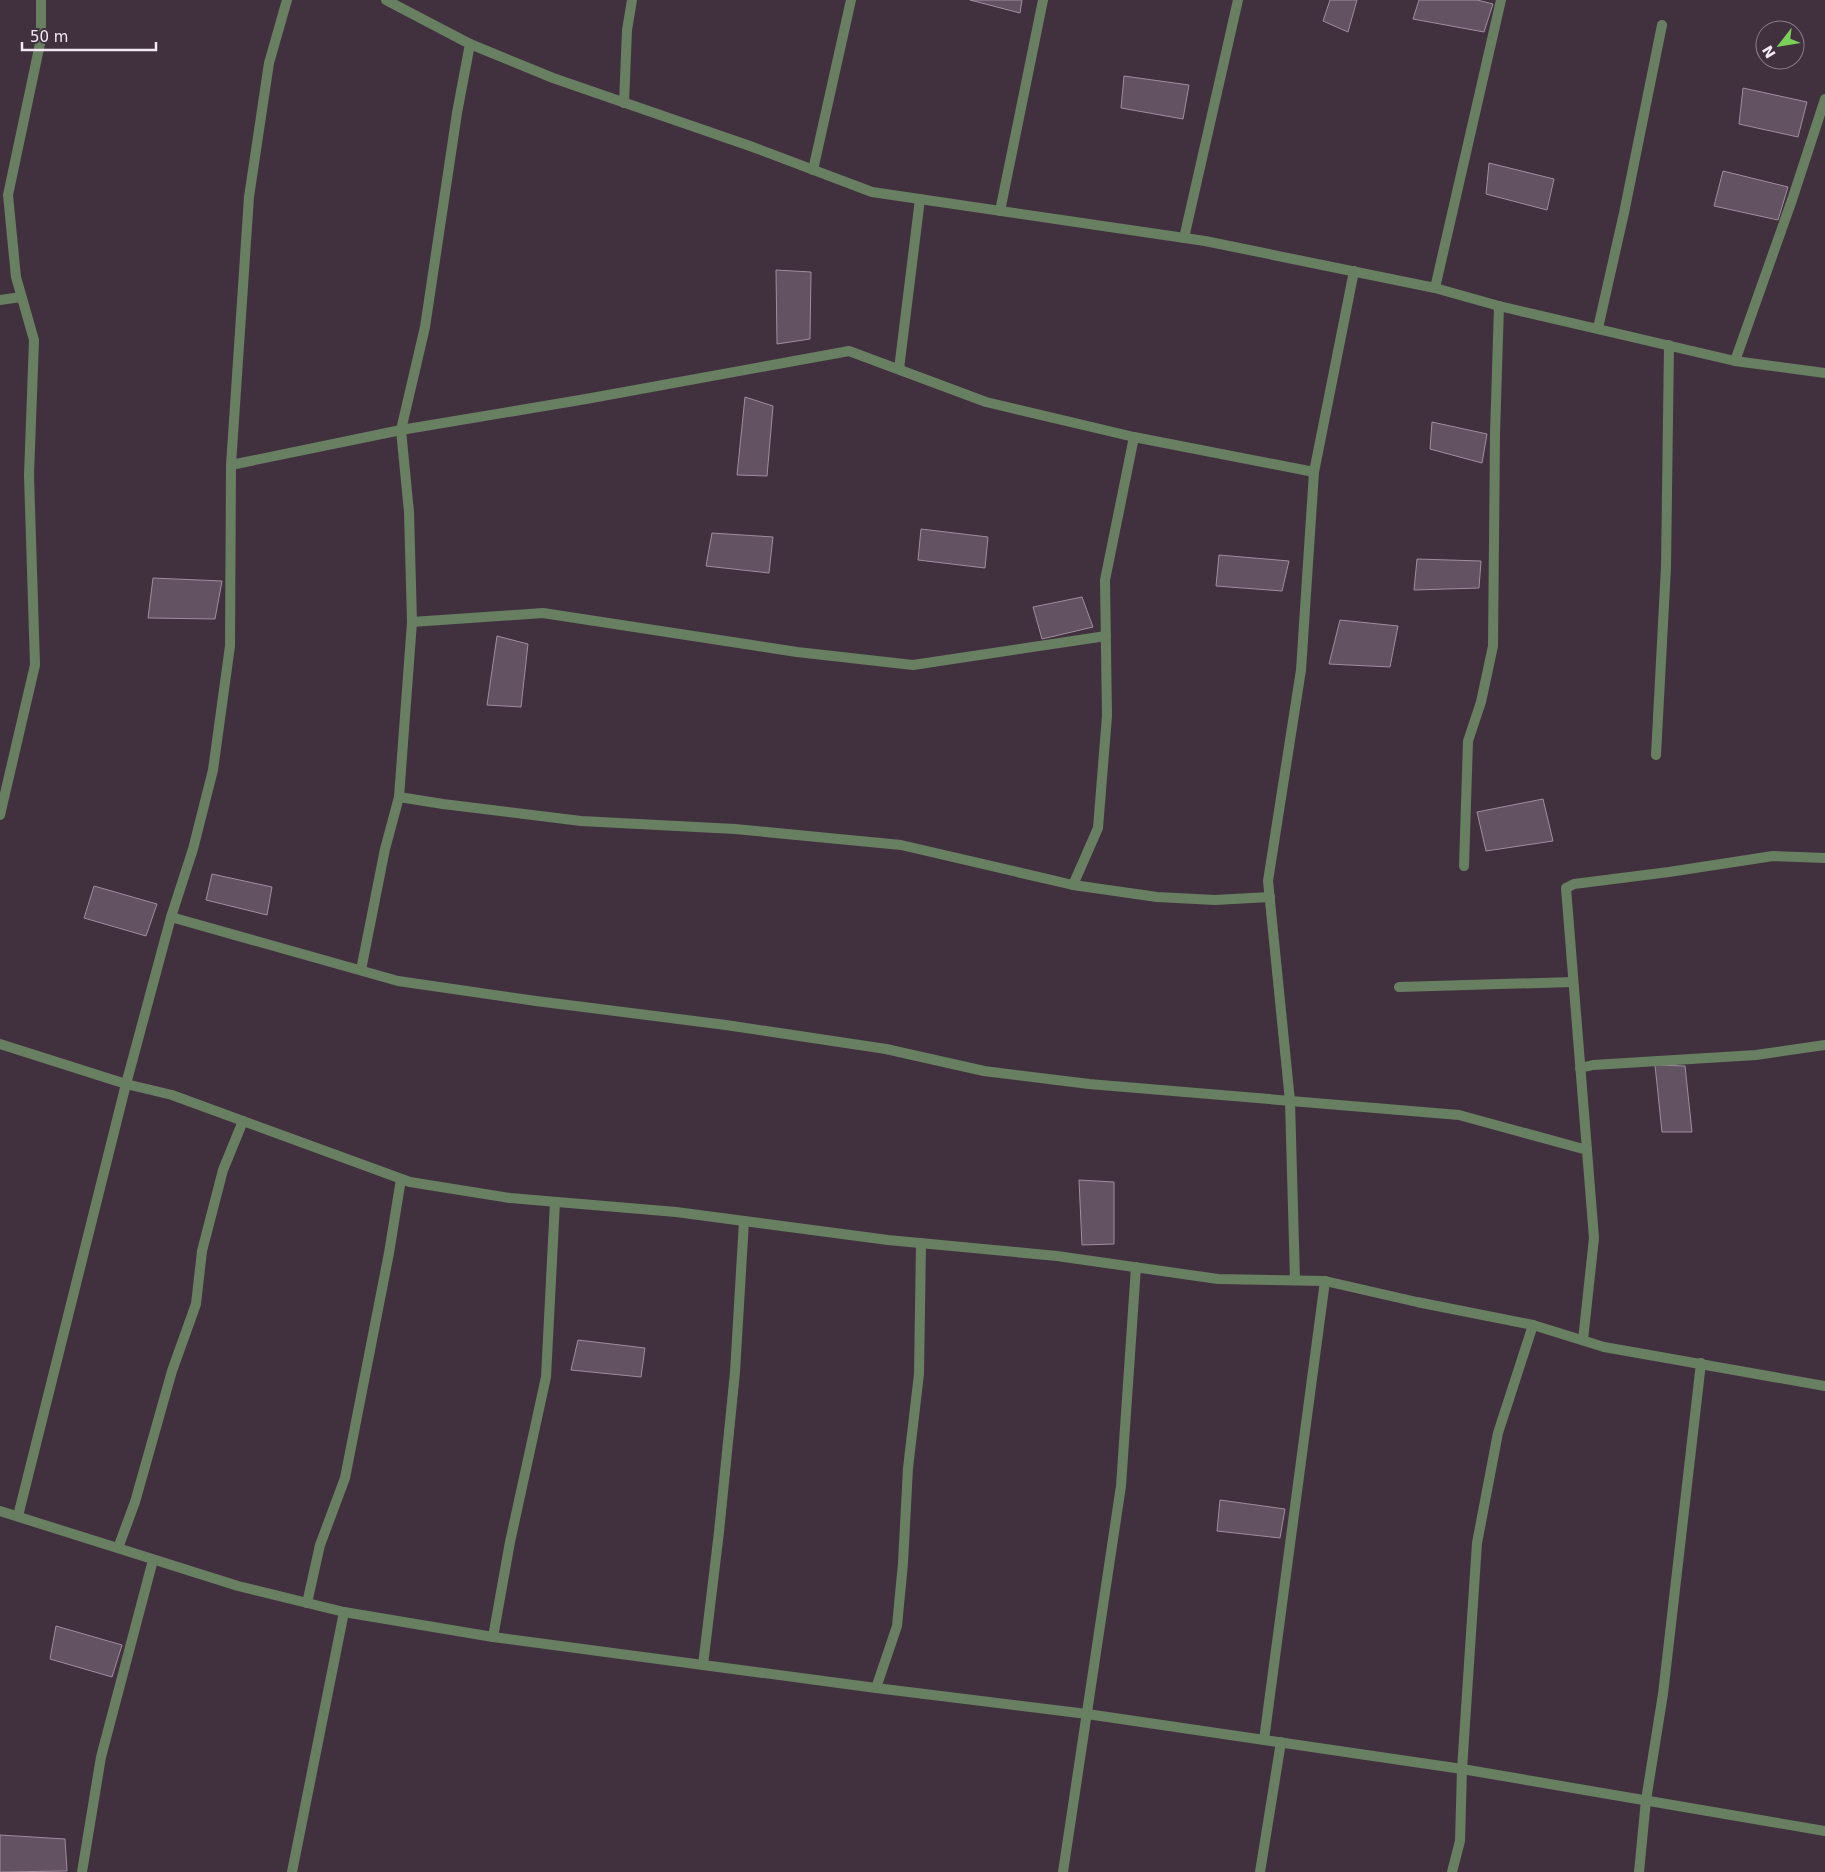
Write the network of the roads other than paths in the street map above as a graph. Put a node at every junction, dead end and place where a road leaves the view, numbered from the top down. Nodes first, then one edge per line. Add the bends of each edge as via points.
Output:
1 (41, 0) edge
2 (287, 0) edge
3 (386, 0) edge
4 (632, 0) edge
5 (850, 0) edge
6 (1043, 0) edge
7 (1238, 0) edge
8 (1501, 0) edge
9 (1662, 24) dead end
10 (470, 44) junction
11 (1825, 99) edge
12 (624, 103) junction
13 (812, 170) junction
14 (920, 199) junction
15 (1000, 211) junction
16 (1184, 238) junction
17 (1354, 271) junction
18 (1435, 288) junction
19 (22, 297) junction
20 (0, 300) edge
21 (1499, 306) junction
22 (1598, 328) junction
23 (1669, 345) junction
24 (1735, 360) junction
25 (898, 369) junction
26 (1825, 373) edge
27 (401, 430) junction
28 (1134, 437) junction
29 (231, 465) junction
30 (1314, 472) junction
31 (412, 622) junction
32 (1106, 636) junction
33 (1656, 755) dead end
34 (399, 797) junction
35 (0, 814) edge
36 (1825, 858) edge
37 (1464, 866) dead end
38 (1073, 885) junction
39 (1270, 897) junction
40 (171, 917) junction
41 (361, 970) junction
42 (1573, 982) junction
43 (1399, 987) dead end
44 (0, 1044) edge
45 (1825, 1045) edge
46 (1580, 1068) junction
47 (126, 1084) junction
48 (1290, 1101) junction
49 (243, 1121) junction
50 (1586, 1150) junction
51 (401, 1179) junction
52 (555, 1202) junction
53 (744, 1221) junction
54 (921, 1243) junction
55 (1136, 1268) junction
56 (1295, 1280) junction
57 (1325, 1281) junction
58 (1534, 1325) junction
59 (1583, 1340) junction
60 (1701, 1363) junction
61 (1825, 1386) edge
62 (0, 1511) edge
63 (18, 1516) junction
64 (118, 1548) junction
65 (153, 1560) junction
66 (307, 1603) junction
67 (344, 1612) junction
68 (493, 1637) junction
69 (703, 1665) junction
70 (876, 1688) junction
71 (1086, 1714) junction
72 (1264, 1740) junction
73 (1281, 1742) junction
74 (1462, 1769) junction
75 (1646, 1800) junction
76 (1825, 1831) edge
77 (82, 1872) edge
78 (292, 1872) edge
79 (1063, 1872) edge
80 (1260, 1872) edge
81 (1452, 1872) edge
82 (1640, 1872) edge

1 - 19 street via 41,39 8,195 16,277
2 - 29 street via 269,64 249,197
3 - 10 street
4 - 12 street via 627,30
5 - 13 street
6 - 15 street
7 - 16 street
8 - 18 street
9 - 22 street
10 - 12 street
10 - 27 street via 425,326
11 - 24 street
12 - 13 street
13 - 14 street via 872,192
14 - 15 street
14 - 25 street
15 - 16 street
16 - 17 street
17 - 18 street
17 - 30 street
18 - 21 street
19 - 20 street
19 - 35 street via 34,340 29,475 35,666
21 - 22 street
21 - 37 street via 1493,646 1481,702 1468,741
22 - 23 street
23 - 24 street
23 - 33 street via 1666,567
24 - 26 street
25 - 27 street via 849,351
25 - 28 street via 986,402
27 - 29 street
27 - 31 street via 409,512
28 - 30 street
28 - 32 street via 1105,580
29 - 40 street via 230,646 213,770
30 - 39 street via 1301,670 1268,880
31 - 32 street via 543,613 797,652 913,665
31 - 34 street
32 - 38 street via 1107,716 1098,828
34 - 38 street via 581,821 735,829 901,845
34 - 41 street via 385,849
36 - 42 street via 1774,856 1574,884 1566,888
38 - 39 street via 1157,897 1215,900
39 - 48 street
40 - 41 street
40 - 47 street
41 - 48 street via 398,981 536,1002 886,1049 984,1071 1089,1084
42 - 43 street
42 - 46 street
44 - 47 street
45 - 46 street via 1756,1055
46 - 50 street
47 - 49 street via 172,1095
47 - 63 street
48 - 50 street via 1459,1115
48 - 56 street
49 - 51 street
49 - 64 street via 223,1170 202,1251 196,1304
50 - 59 street via 1594,1238
51 - 52 street via 510,1198
51 - 66 street via 345,1478 320,1545
52 - 53 street
52 - 68 street via 546,1377
53 - 54 street
53 - 69 street via 734,1381
54 - 55 street via 1057,1256
54 - 70 street via 918,1374 897,1626
55 - 56 street via 1218,1279
55 - 71 street via 1121,1486
56 - 57 street
57 - 58 street
57 - 72 street
58 - 59 street
58 - 74 street via 1498,1433 1477,1543
59 - 60 street via 1604,1347
60 - 61 street
60 - 75 street via 1664,1694
62 - 63 street
63 - 64 street
64 - 65 street
65 - 66 street
65 - 77 street via 101,1757
66 - 67 street
67 - 68 street
67 - 78 street
68 - 69 street
69 - 70 street
70 - 71 street
71 - 72 street
71 - 79 street
72 - 73 street
73 - 74 street
73 - 80 street
74 - 75 street
74 - 81 street via 1460,1841
75 - 76 street
75 - 82 street

